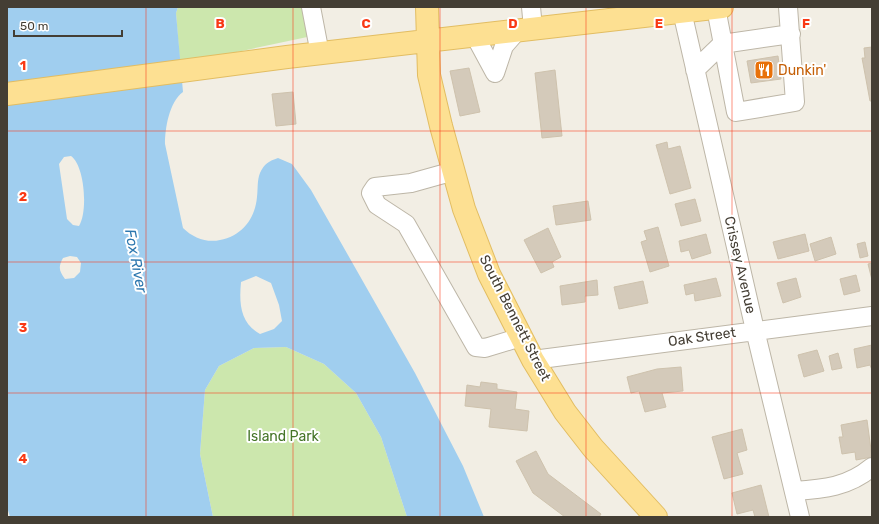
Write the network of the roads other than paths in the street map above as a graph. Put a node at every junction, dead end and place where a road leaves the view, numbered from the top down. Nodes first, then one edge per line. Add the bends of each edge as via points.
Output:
1 (312, 7) edge
2 (427, 7) edge
3 (531, 7) edge
4 (719, 7) edge
5 (788, 7) edge
6 (681, 10) edge
7 (526, 29) junction
8 (791, 34) junction
9 (475, 36) junction
10 (429, 41) junction
11 (722, 44) junction
12 (320, 54) junction
13 (695, 70) junction
14 (7, 94) edge
15 (454, 171) junction
16 (872, 316) edge
17 (755, 330) junction
18 (521, 337) junction
19 (533, 360) junction
20 (872, 467) edge
21 (794, 491) junction
22 (656, 517) edge
23 (800, 517) edge

1 - 12 street
2 - 10 main road, South Bennett Street
3 - 7 street
4 - 6 main road
4 - 11 street
5 - 8 street
6 - 7 main road
6 - 13 street, Crissey Avenue
7 - 9 main road
7 - 9 street via 504,46 495,73
8 - 11 street
8 - 11 street via 795,102 736,112
9 - 10 main road
10 - 12 main road
10 - 15 main road, South Bennett Street via 430,75
11 - 13 street
12 - 14 main road
13 - 17 street, Crissey Avenue
15 - 18 main road, South Bennett Street via 464,209 490,274
15 - 18 street via 411,183 375,186 372,197 377,205 406,224 476,347 485,348
16 - 17 street, Oak Street
17 - 19 street, Oak Street
17 - 21 street, Crissey Avenue
18 - 19 main road, South Bennett Street
19 - 22 main road, South Bennett Street via 565,412
20 - 21 street via 843,485
21 - 23 street, Crissey Avenue

